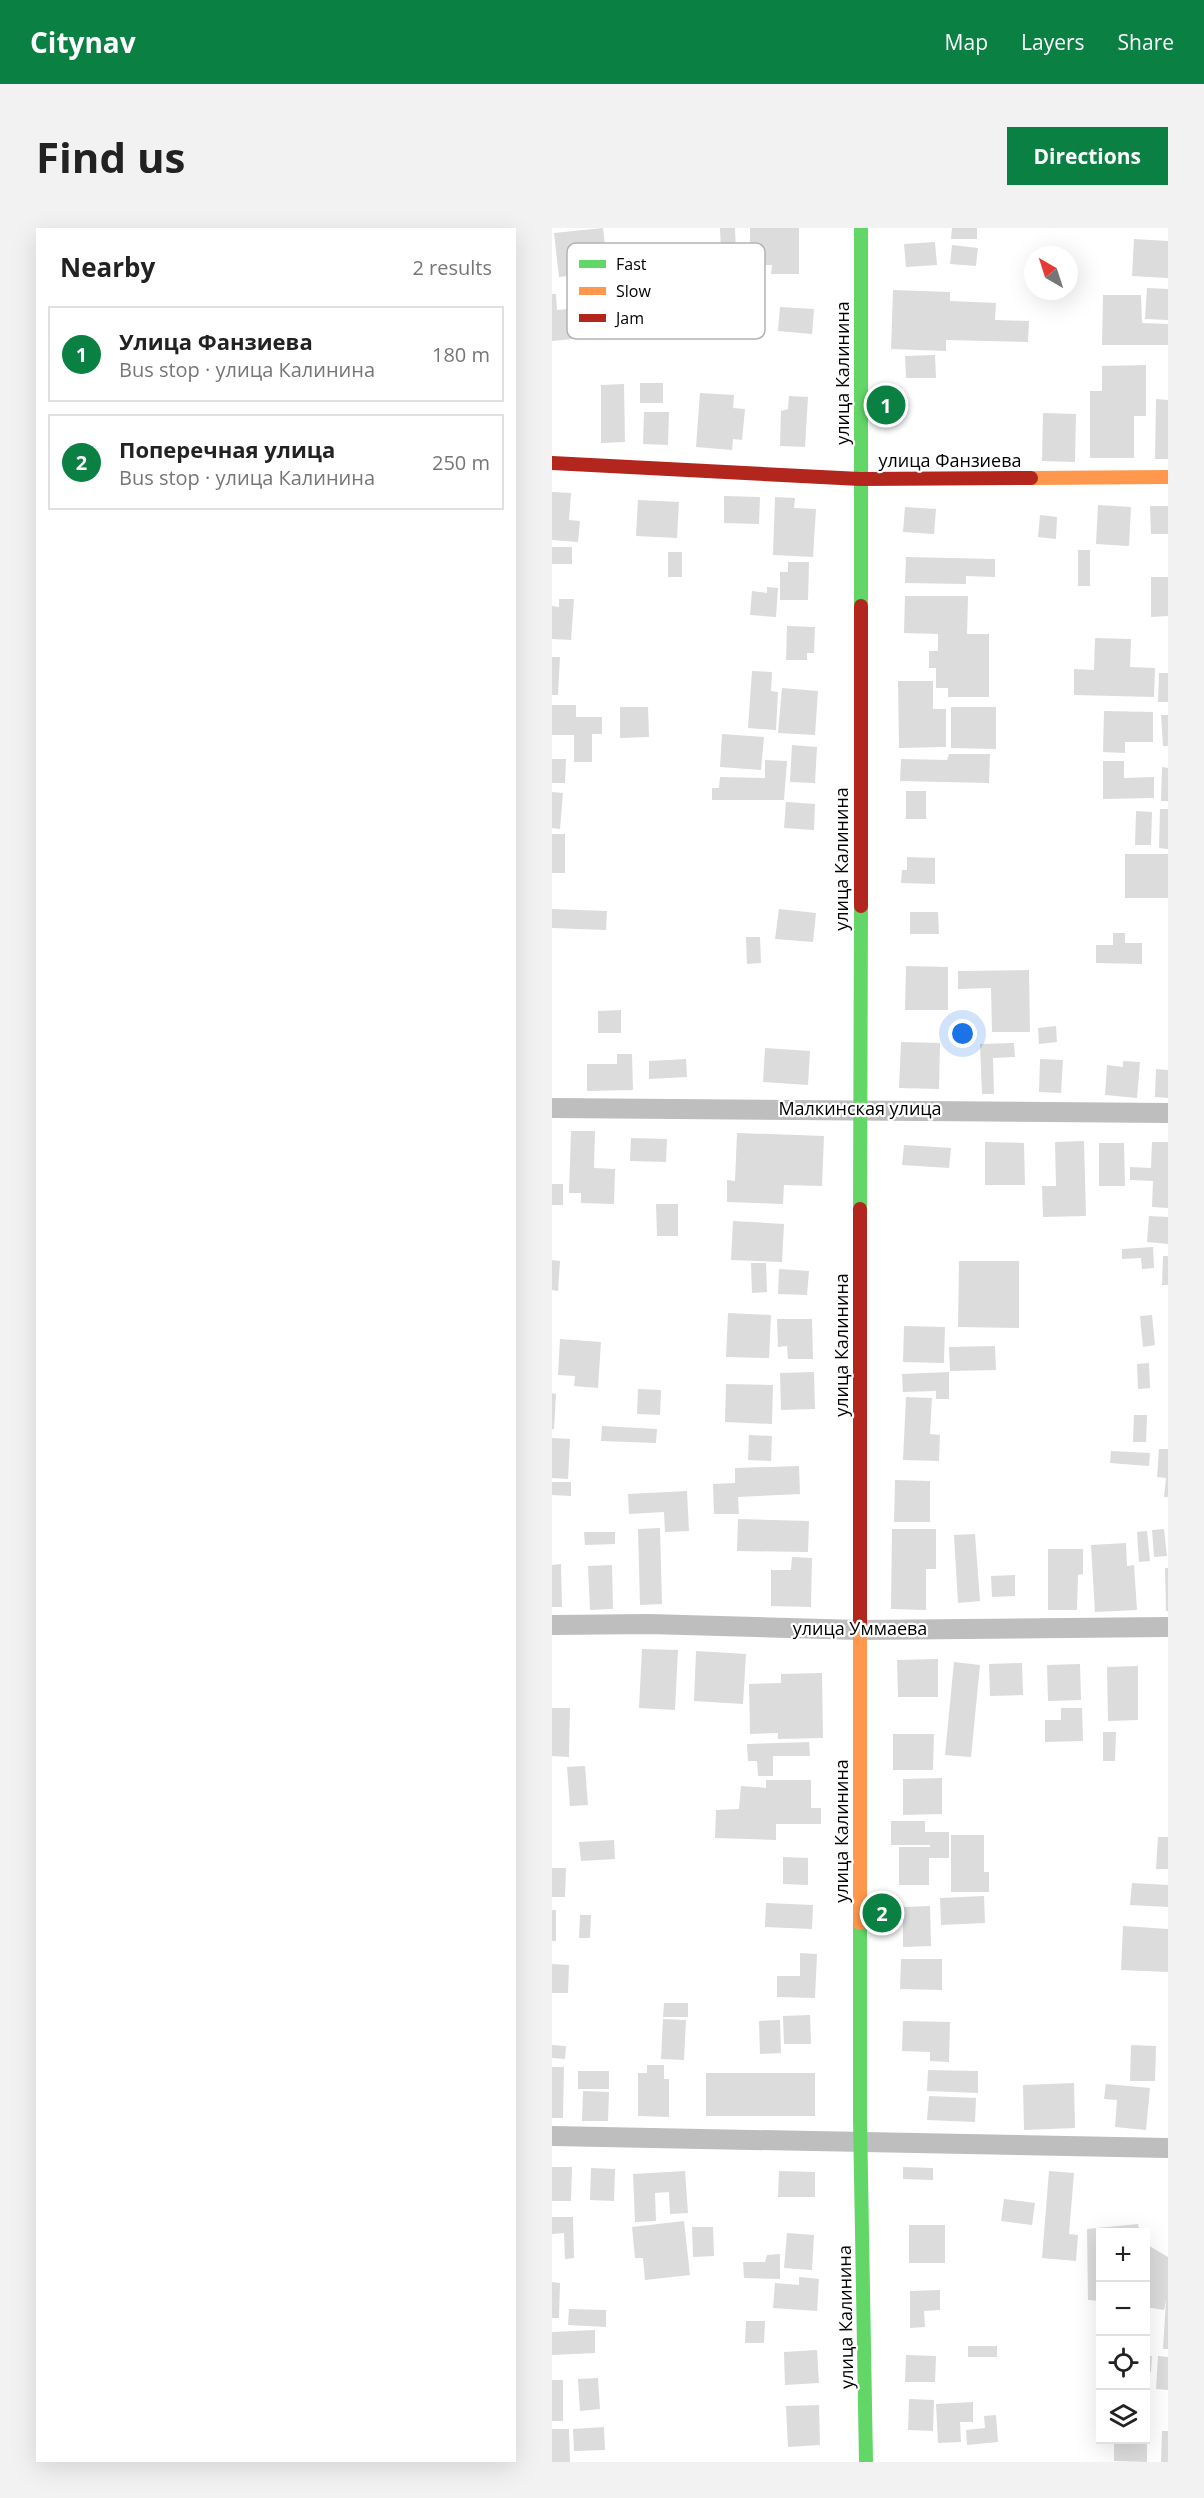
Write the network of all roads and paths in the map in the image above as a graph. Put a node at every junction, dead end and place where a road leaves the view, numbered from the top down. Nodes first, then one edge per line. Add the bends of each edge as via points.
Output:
1 (861, 228) edge
2 (552, 463) edge
3 (1168, 477) edge
4 (860, 479) junction
5 (552, 1108) edge
6 (861, 1109) junction
7 (1168, 1113) edge
8 (552, 1625) edge
9 (1168, 1628) edge
10 (859, 1630) junction
11 (552, 2136) edge
12 (861, 2142) junction
13 (1168, 2148) edge
14 (866, 2462) edge

1 - 4 street, улица Калинина
2 - 4 street, улица Фанзиева
3 - 4 street, улица Фанзиева
4 - 6 street, улица Калинина
5 - 6 street, Малкинская улица
6 - 7 street, Малкинская улица
6 - 10 street, улица Калинина
8 - 10 street, улица Уммаева via 649,1623
9 - 10 street, улица Уммаева
10 - 12 street, улица Калинина
11 - 12 street
12 - 13 street
12 - 14 street, улица Калинина

